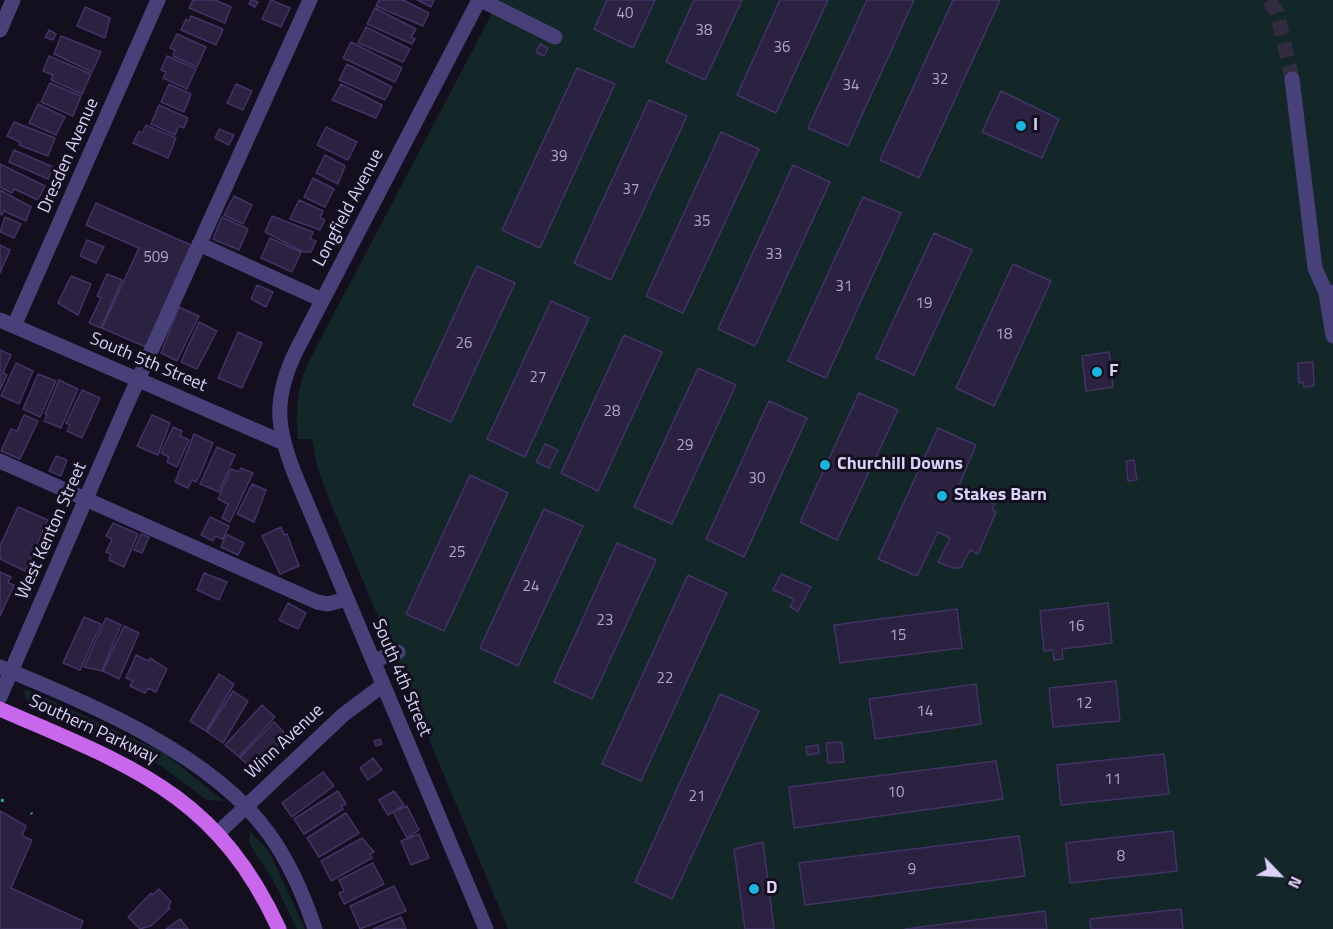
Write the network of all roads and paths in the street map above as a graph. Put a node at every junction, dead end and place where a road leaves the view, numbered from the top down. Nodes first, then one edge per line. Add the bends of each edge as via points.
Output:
1 (14, 0) edge
2 (158, 0) edge
3 (310, 0) edge
4 (480, 0) edge
5 (0, 30) edge
6 (555, 36) dead end
7 (1292, 79) tunnel mouth
8 (199, 244) junction
9 (1330, 292) edge
10 (322, 300) junction
11 (7, 323) edge
12 (1333, 336) edge
13 (138, 381) junction
14 (282, 442) junction
15 (0, 461) edge
16 (88, 500) junction
17 (347, 599) junction
18 (398, 652) dead end
19 (373, 661) junction
20 (6, 669) edge
21 (383, 685) junction
22 (0, 697) edge
23 (0, 709) edge
24 (246, 806) junction
25 (218, 833) junction
26 (279, 929) edge
27 (315, 929) edge
28 (486, 929) edge

1 - 5 street
2 - 11 street, Dresden Avenue
3 - 8 street, West Kenton Street
4 - 6 street
4 - 10 street, Longfield Avenue
7 - 9 street via 1315,268
8 - 10 street
8 - 13 street, West Kenton Street
9 - 12 street
10 - 14 street, Longfield Avenue via 283,383 279,406
11 - 13 street, South 5th Street
13 - 14 street, South 5th Street
13 - 16 street, West Kenton Street
14 - 17 street, South 4th Street
15 - 16 street
16 - 17 street via 317,602 328,604
16 - 20 street, West Kenton Street
17 - 19 street, South 4th Street
18 - 19 street
19 - 21 street, South 4th Street
20 - 22 street, West Kenton Street
20 - 24 street via 135,728 217,779
21 - 24 street, Winn Avenue via 343,715
21 - 28 street, South 4th Street
23 - 25 main road, Southern Parkway via 154,780 188,804
24 - 25 street, Winn Avenue
24 - 27 street via 270,835 295,876
25 - 26 main road, Southern Parkway via 252,877

